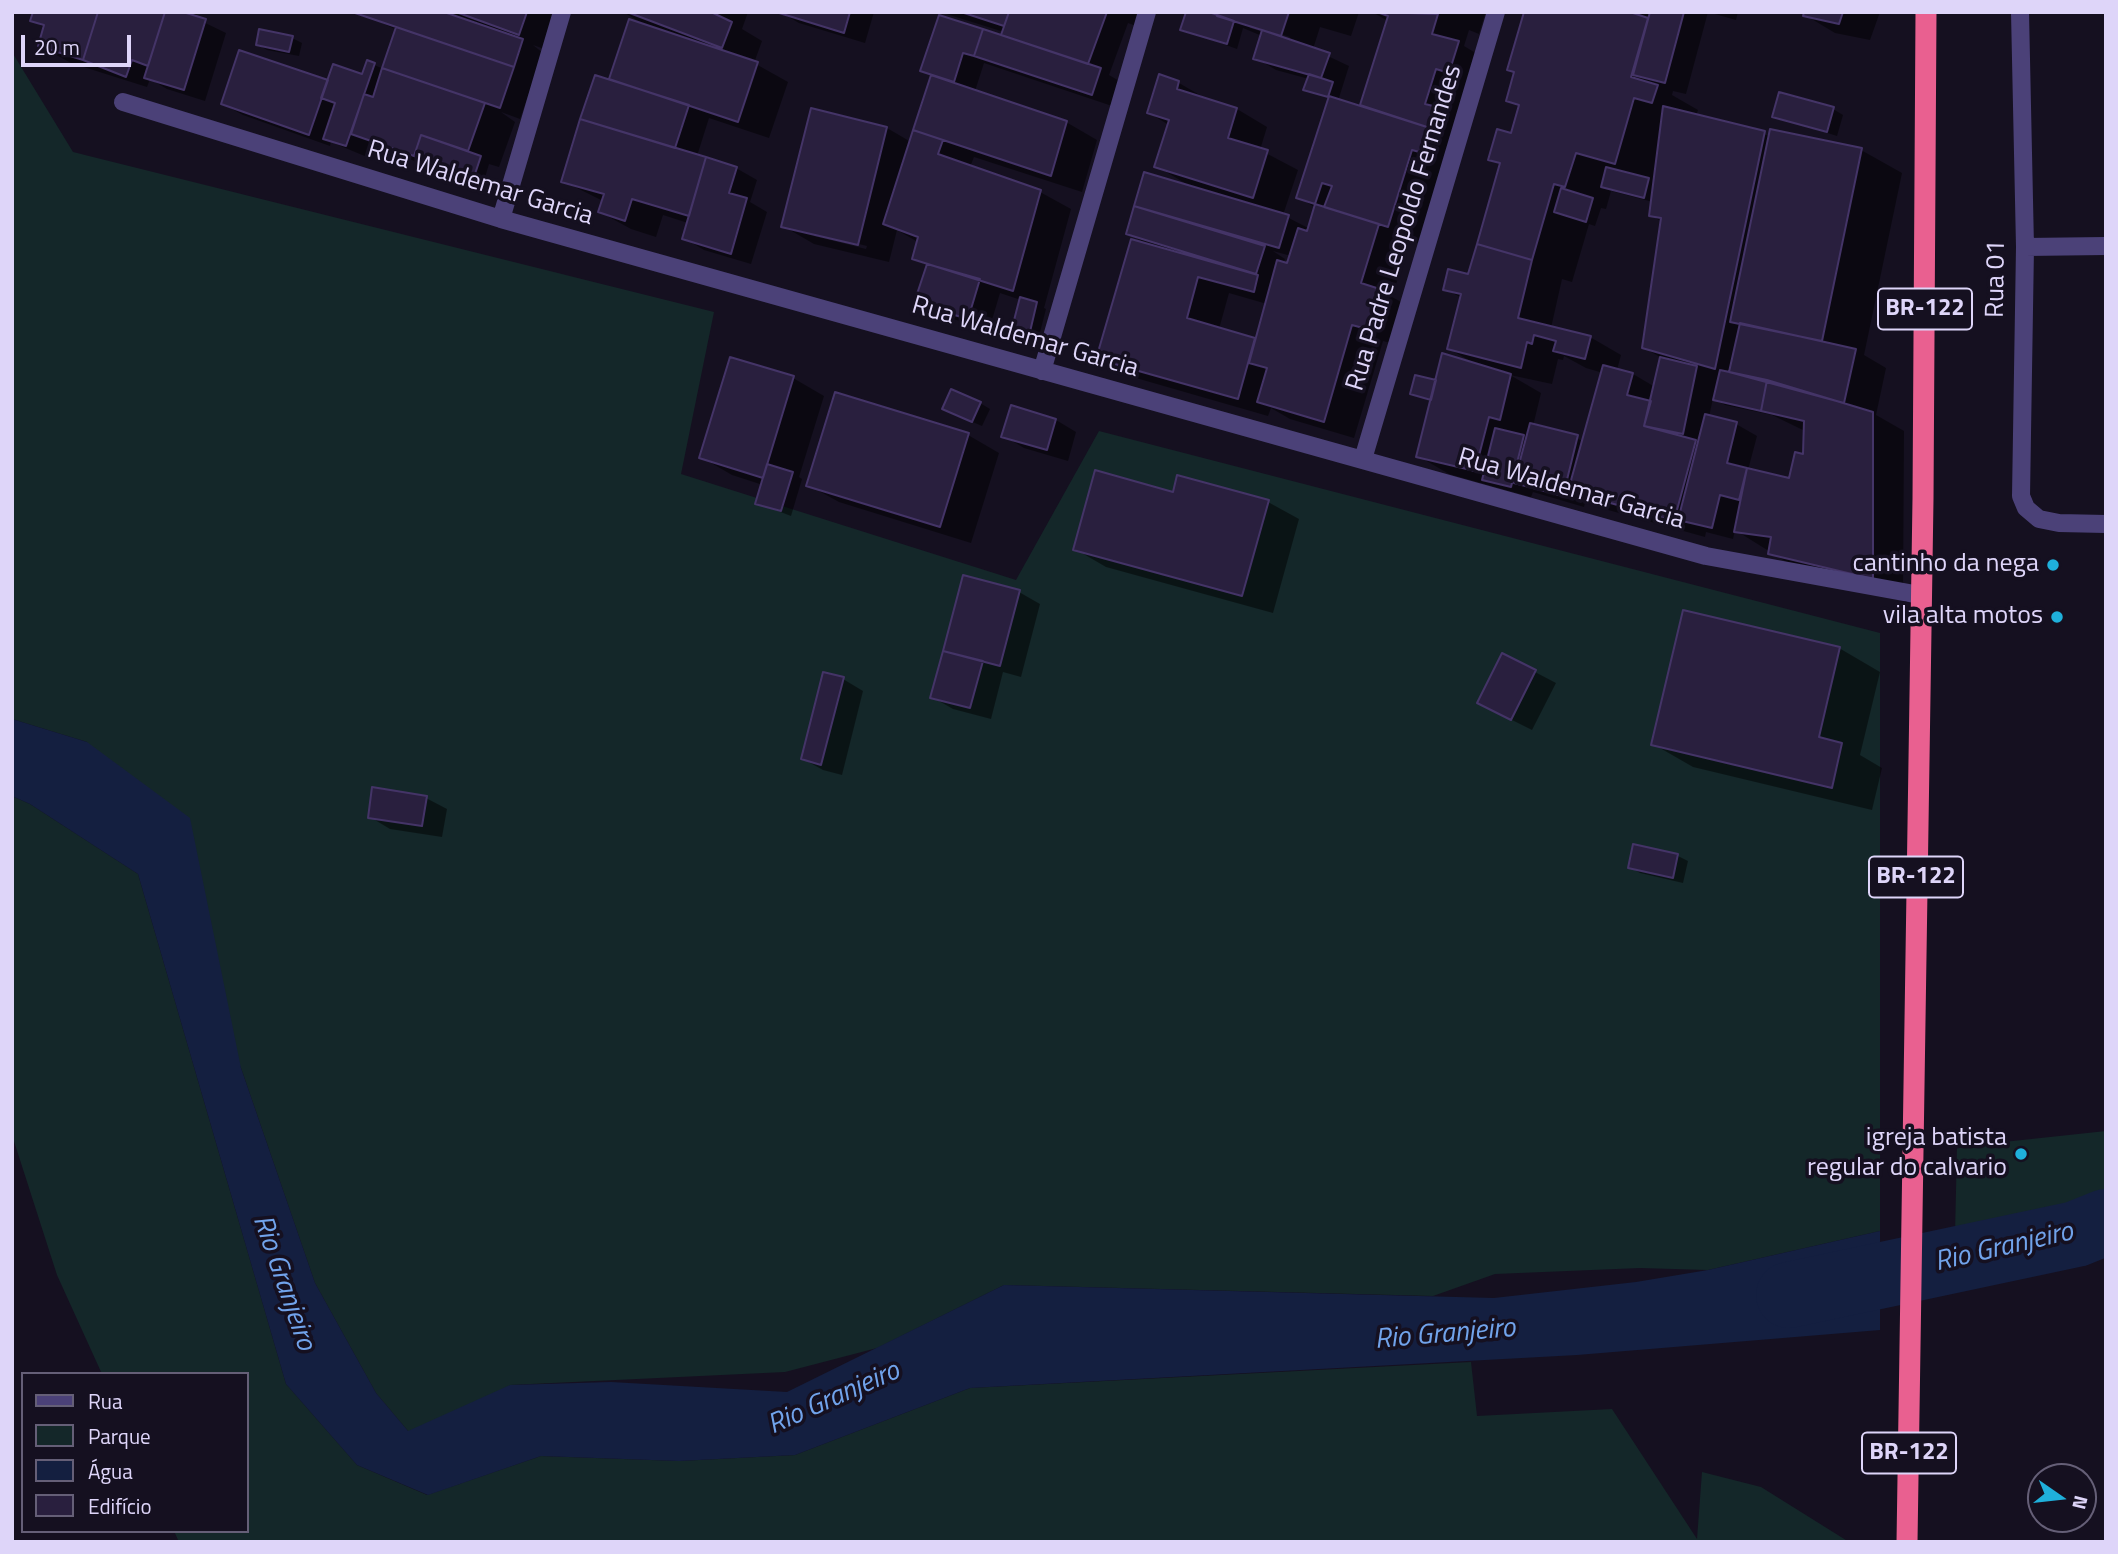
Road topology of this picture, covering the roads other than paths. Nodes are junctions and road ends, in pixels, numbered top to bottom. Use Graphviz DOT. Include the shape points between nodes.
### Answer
graph roads {
  1 [pos="562,12"];
  2 [pos="1147,12"];
  3 [pos="1496,12"];
  4 [pos="1926,12"];
  5 [pos="2020,12"];
  6 [pos="123,102"];
  7 [pos="501,219"];
  8 [pos="2106,246"];
  9 [pos="2025,247"];
  10 [pos="1042,371"];
  11 [pos="1363,459"];
  12 [pos="2106,524"];
  13 [pos="1920,600"];
  14 [pos="1908,1542"];
  1 -- 7 [label="street"];
  2 -- 10 [label="street"];
  3 -- 11 [label="street, Rua Padre Leopoldo Fernandes"];
  4 -- 13 [label="highway, BR-122"];
  5 -- 9 [label="street, Rua 01"];
  6 -- 7 [label="street, Rua Waldemar Garcia"];
  7 -- 10 [label="street, Rua Waldemar Garcia"];
  8 -- 9 [label="street"];
  9 -- 12 [label="street, Rua 01" via="2021,496 2039,519"];
  10 -- 11 [label="street, Rua Waldemar Garcia"];
  11 -- 13 [label="street, Rua Waldemar Garcia" via="1706,556"];
  13 -- 14 [label="highway, BR-122"];
}
